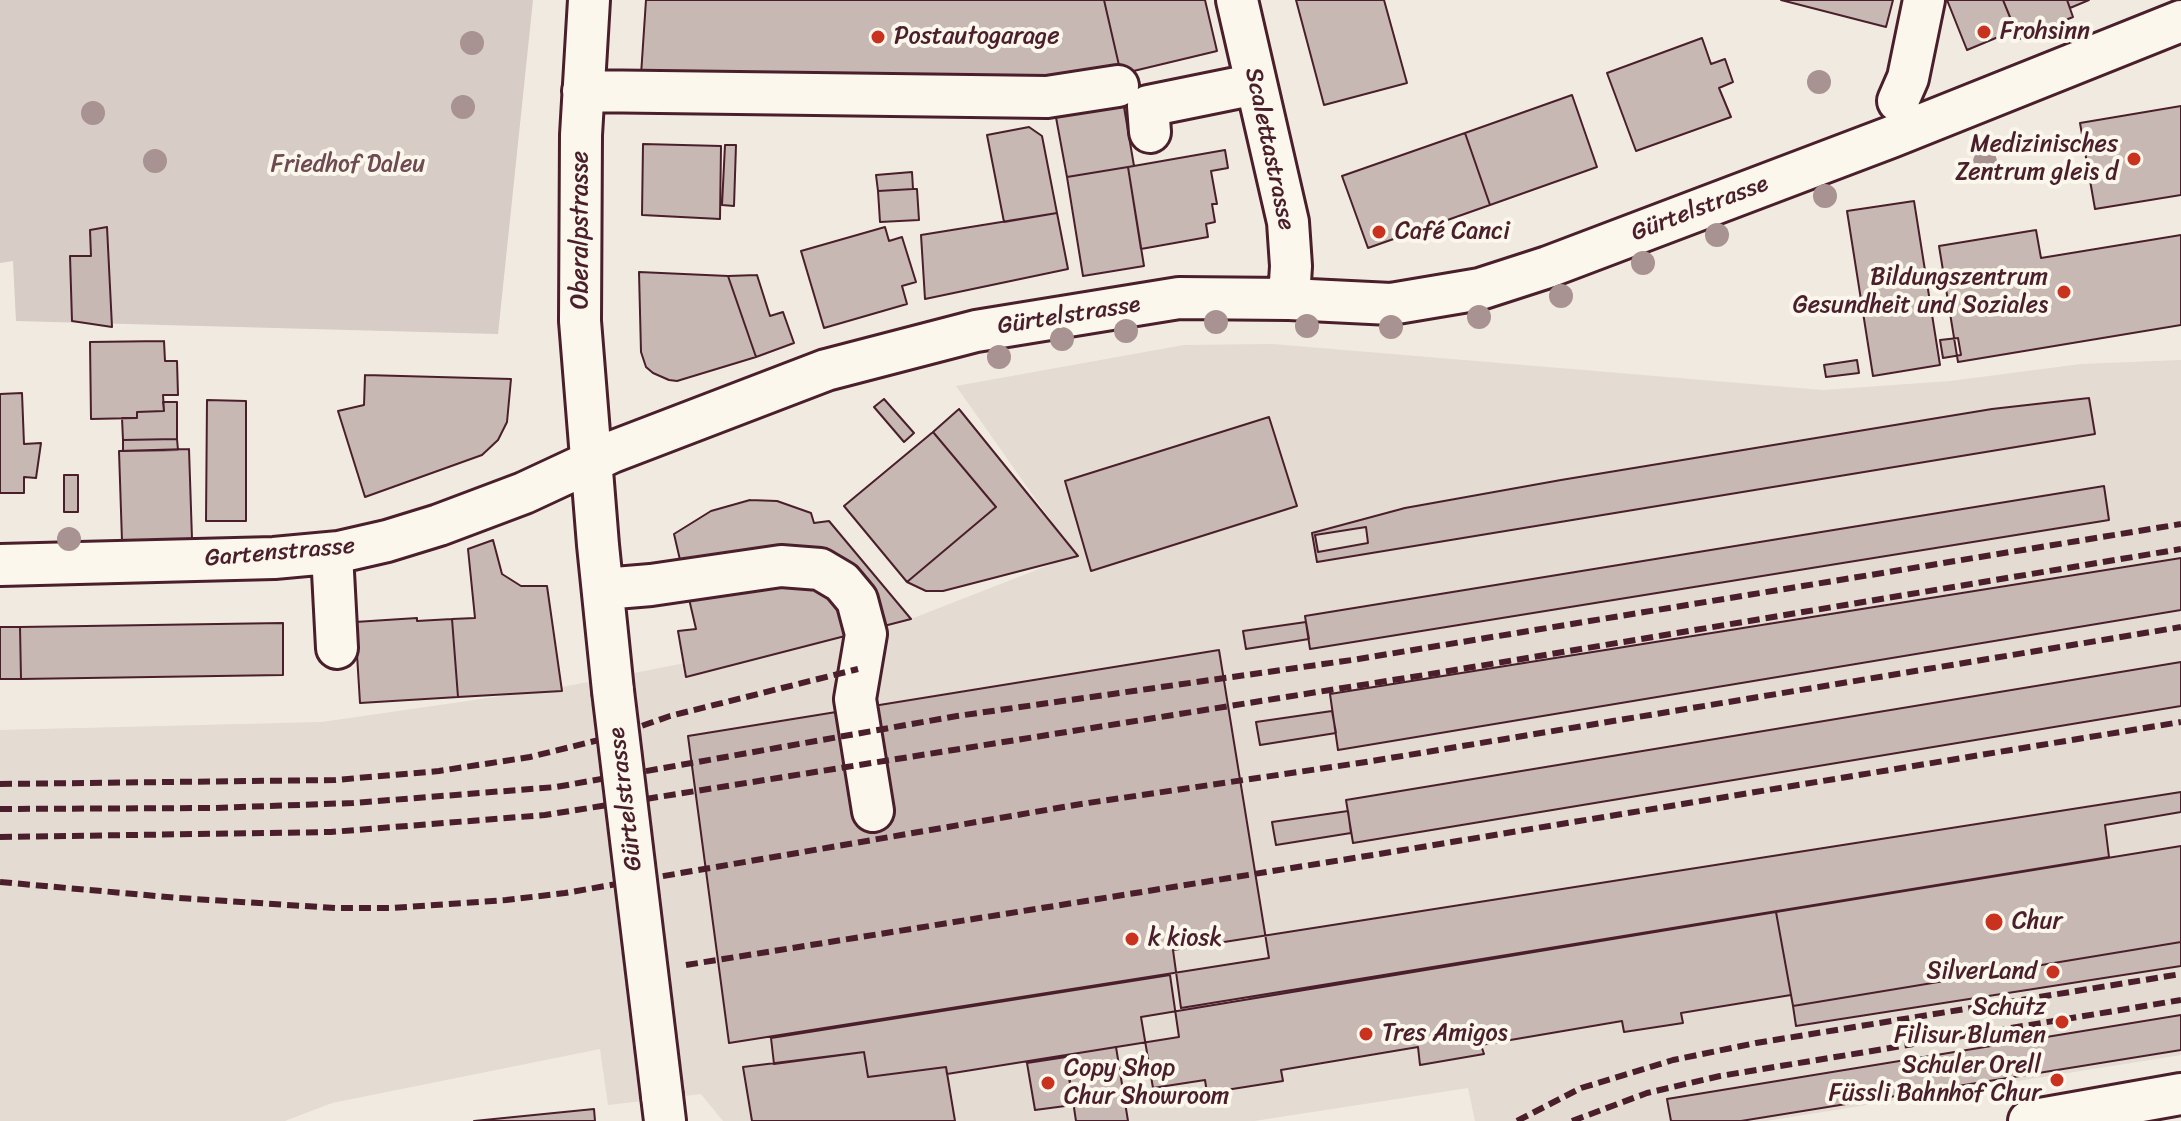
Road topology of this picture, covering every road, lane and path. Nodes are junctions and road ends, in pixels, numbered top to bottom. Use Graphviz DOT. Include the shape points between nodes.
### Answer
graph roads {
  1 [pos="589,0"];
  2 [pos="1237,0"];
  3 [pos="1924,0"];
  4 [pos="2181,21"];
  5 [pos="1253,70"];
  6 [pos="583,91"];
  7 [pos="1898,101"];
  8 [pos="1150,132"];
  9 [pos="1289,299"];
  10 [pos="593,461"];
  11 [pos="332,553"];
  12 [pos="0,565"];
  13 [pos="603,589"];
  14 [pos="337,648"];
  15 [pos="873,811"];
  16 [pos="2181,1094"];
  17 [pos="664,1109"];
  18 [pos="2029,1121"];
  1 -- 6 [label="street, Oberalpstrasse"];
  2 -- 5 [label="street, Scalettastrasse"];
  3 -- 7 [label="street"];
  4 -- 9 [label="street, Gürtelstrasse" via="1891,137 1492,286 1391,304"];
  5 -- 6 [label="street" via="1047,97"];
  5 -- 8 [label="street" via="1148,106"];
  5 -- 9 [label="street, Scalettastrasse" via="1288,222"];
  6 -- 10 [label="street, Oberalpstrasse" via="580,321"];
  9 -- 10 [label="street, Gürtelstrasse" via="1179,298 976,331 826,370"];
  10 -- 11 [label="street, Gartenstrasse" via="439,525"];
  10 -- 13 [label="street, Gürtelstrasse"];
  11 -- 12 [label="street, Gartenstrasse"];
  11 -- 14 [label="street"];
  13 -- 15 [label="street" via="781,566 820,569 842,582 857,600 866,634 855,699"];
  13 -- 17 [label="street, Gürtelstrasse, bridge"];
  16 -- 18 [label="street"];
}
